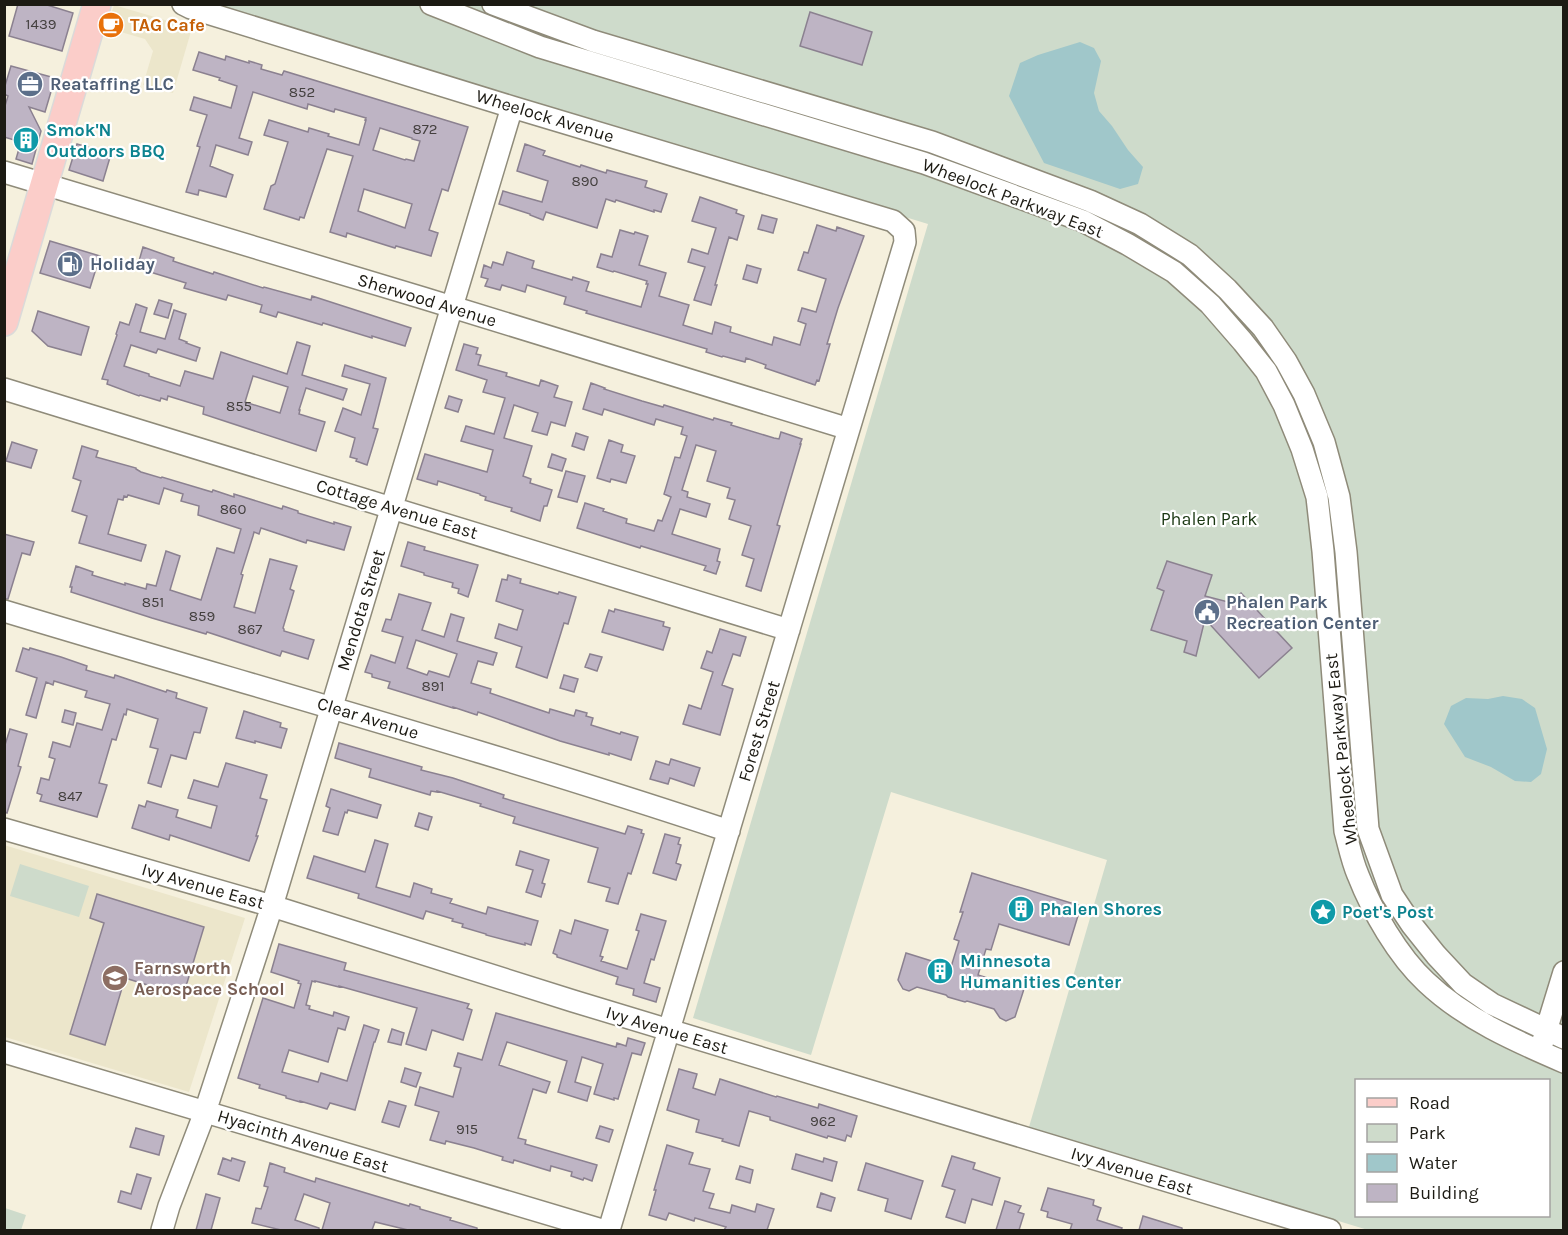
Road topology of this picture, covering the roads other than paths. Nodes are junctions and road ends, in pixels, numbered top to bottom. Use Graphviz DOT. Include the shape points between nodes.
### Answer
graph roads {
  1 [pos="98,4"];
  2 [pos="183,4"];
  3 [pos="431,4"];
  4 [pos="493,4"];
  5 [pos="786,99"];
  6 [pos="512,107"];
  7 [pos="782,121"];
  8 [pos="892,130"];
  9 [pos="885,151"];
  10 [pos="4,172"];
  11 [pos="45,184"];
  12 [pos="904,231"];
  13 [pos="451,307"];
  14 [pos="4,322"];
  15 [pos="4,390"];
  16 [pos="849,429"];
  17 [pos="392,508"];
  18 [pos="4,611"];
  19 [pos="789,630"];
  20 [pos="332,708"];
  21 [pos="4,829"];
  22 [pos="729,831"];
  23 [pos="272,906"];
  24 [pos="1563,972"];
  25 [pos="669,1030"];
  26 [pos="1555,1034"];
  27 [pos="4,1052"];
  28 [pos="1540,1052"];
  29 [pos="1563,1058"];
  30 [pos="205,1112"];
  31 [pos="162,1230"];
  32 [pos="602,1230"];
  33 [pos="609,1230"];
  34 [pos="1330,1230"];
  1 -- 11 [label="main road"];
  2 -- 6 [label="street, Wheelock Avenue"];
  3 -- 7 [label="street, Wheelock Parkway East" via="540,47"];
  4 -- 5 [label="street, Wheelock Parkway East" via="593,41"];
  5 -- 7 [label="street"];
  5 -- 8 [label="street, Wheelock Parkway East"];
  6 -- 12 [label="street, Wheelock Avenue" via="893,221"];
  6 -- 13 [label="street, Mendota Street"];
  7 -- 9 [label="street, Wheelock Parkway East"];
  8 -- 9 [label="street"];
  8 -- 26 [label="street, Wheelock Parkway East" via="1090,201 1140,224 1190,255 1263,328 1304,394 1324,442 1339,497 1368,829 1392,896 1463,984 1492,1004"];
  9 -- 28 [label="street, Wheelock Parkway East" via="1083,221 1127,244 1174,272 1210,304 1266,371 1302,448 1317,497 1345,831 1357,874 1398,949 1425,981 1455,1006"];
  10 -- 11 [label="street, Sherwood Avenue"];
  11 -- 13 [label="street, Sherwood Avenue"];
  11 -- 14 [label="main road"];
  12 -- 16 [label="street, Forest Street" via="905,242"];
  13 -- 16 [label="street, Sherwood Avenue"];
  13 -- 17 [label="street, Mendota Street"];
  15 -- 17 [label="street, Cottage Avenue East"];
  16 -- 19 [label="street, Forest Street"];
  17 -- 19 [label="street, Cottage Avenue East"];
  17 -- 20 [label="street, Mendota Street"];
  18 -- 20 [label="street, Clear Avenue"];
  19 -- 22 [label="street, Forest Street"];
  20 -- 22 [label="street, Clear Avenue"];
  20 -- 23 [label="street, Mendota Street"];
  21 -- 23 [label="street, Ivy Avenue East"];
  22 -- 25 [label="street, Forest Street"];
  23 -- 25 [label="street, Ivy Avenue East"];
  23 -- 30 [label="street, Mendota Street"];
  24 -- 26 [label="street"];
  25 -- 33 [label="street, Forest Street"];
  25 -- 34 [label="street, Ivy Avenue East"];
  26 -- 28 [label="street"];
  27 -- 30 [label="street, Hyacinth Avenue East"];
  28 -- 29 [label="street, Wheelock Parkway East"];
  30 -- 31 [label="street, Mendota Street"];
  30 -- 32 [label="street, Hyacinth Avenue East"];
}
